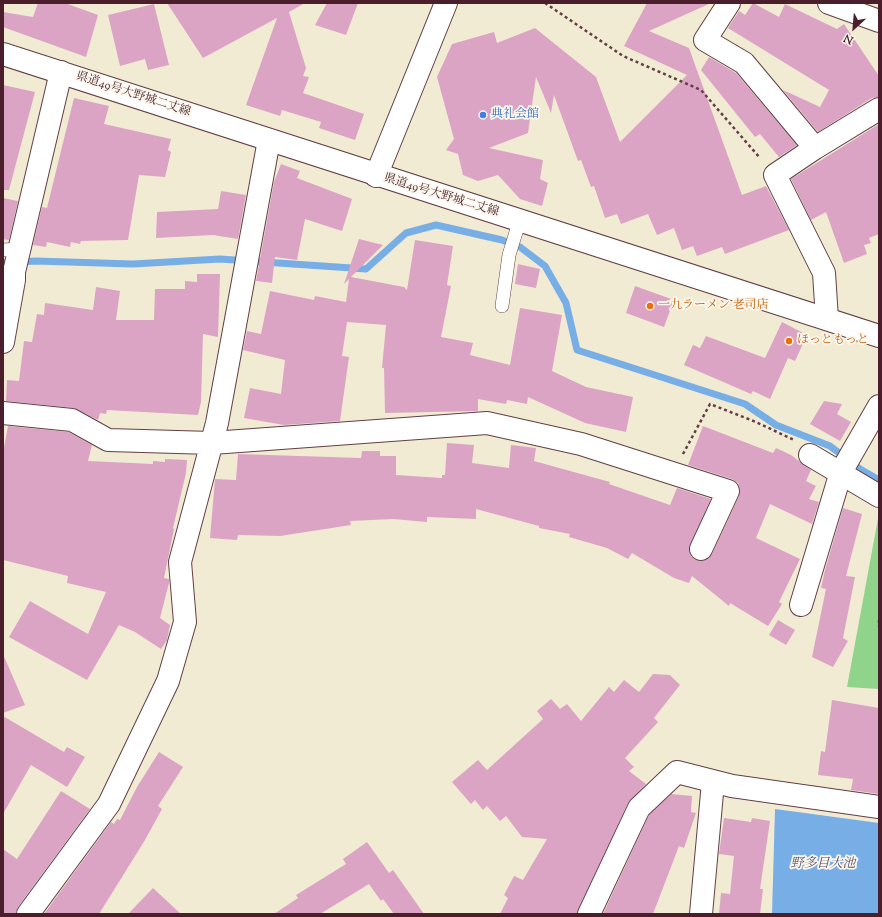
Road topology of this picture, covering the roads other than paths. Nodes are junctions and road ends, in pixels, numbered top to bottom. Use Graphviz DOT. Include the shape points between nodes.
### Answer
graph roads {
  1 [pos="446,3"];
  2 [pos="729,3"];
  3 [pos="829,3"];
  4 [pos="879,20"];
  5 [pos="3,54"];
  6 [pos="61,72"];
  7 [pos="879,109"];
  8 [pos="269,140"];
  9 [pos="815,148"];
  10 [pos="376,176"];
  11 [pos="517,229"];
  12 [pos="12,250"];
  13 [pos="10,277"];
  14 [pos="502,306"];
  15 [pos="827,319"];
  16 [pos="879,336"];
  17 [pos="3,342"];
  18 [pos="879,406"];
  19 [pos="3,413"];
  20 [pos="212,443"];
  21 [pos="810,455"];
  22 [pos="840,472"];
  23 [pos="879,496"];
  24 [pos="701,549"];
  25 [pos="801,606"];
  26 [pos="713,782"];
  27 [pos="879,807"];
  28 [pos="28,914"];
  29 [pos="589,914"];
  30 [pos="701,914"];
  1 -- 10 [label="street"];
  2 -- 9 [label="street" via="705,40 744,63"];
  3 -- 4 [label="street"];
  5 -- 6 [label="street, 県道49号大野城二丈線"];
  6 -- 8 [label="street, 県道49号大野城二丈線"];
  6 -- 12 [label="street"];
  7 -- 9 [label="street"];
  8 -- 10 [label="street, 県道49号大野城二丈線"];
  8 -- 20 [label="street"];
  9 -- 15 [label="street" via="775,175 824,273"];
  10 -- 15 [label="street, 県道49号大野城二丈線"];
  11 -- 14 [label="lane" via="508,255"];
  12 -- 13 [label="street"];
  13 -- 17 [label="street"];
  15 -- 16 [label="street, 県道49号大野城二丈線"];
  18 -- 22 [label="street"];
  19 -- 20 [label="street" via="72,420 108,440"];
  20 -- 24 [label="street" via="487,423 581,444 728,491"];
  20 -- 28 [label="street" via="180,562 185,622 168,681 109,804"];
  21 -- 22 [label="street"];
  22 -- 23 [label="street"];
  22 -- 25 [label="street"];
  26 -- 27 [label="street"];
  26 -- 29 [label="street" via="677,772 639,808"];
  26 -- 30 [label="street"];
}
